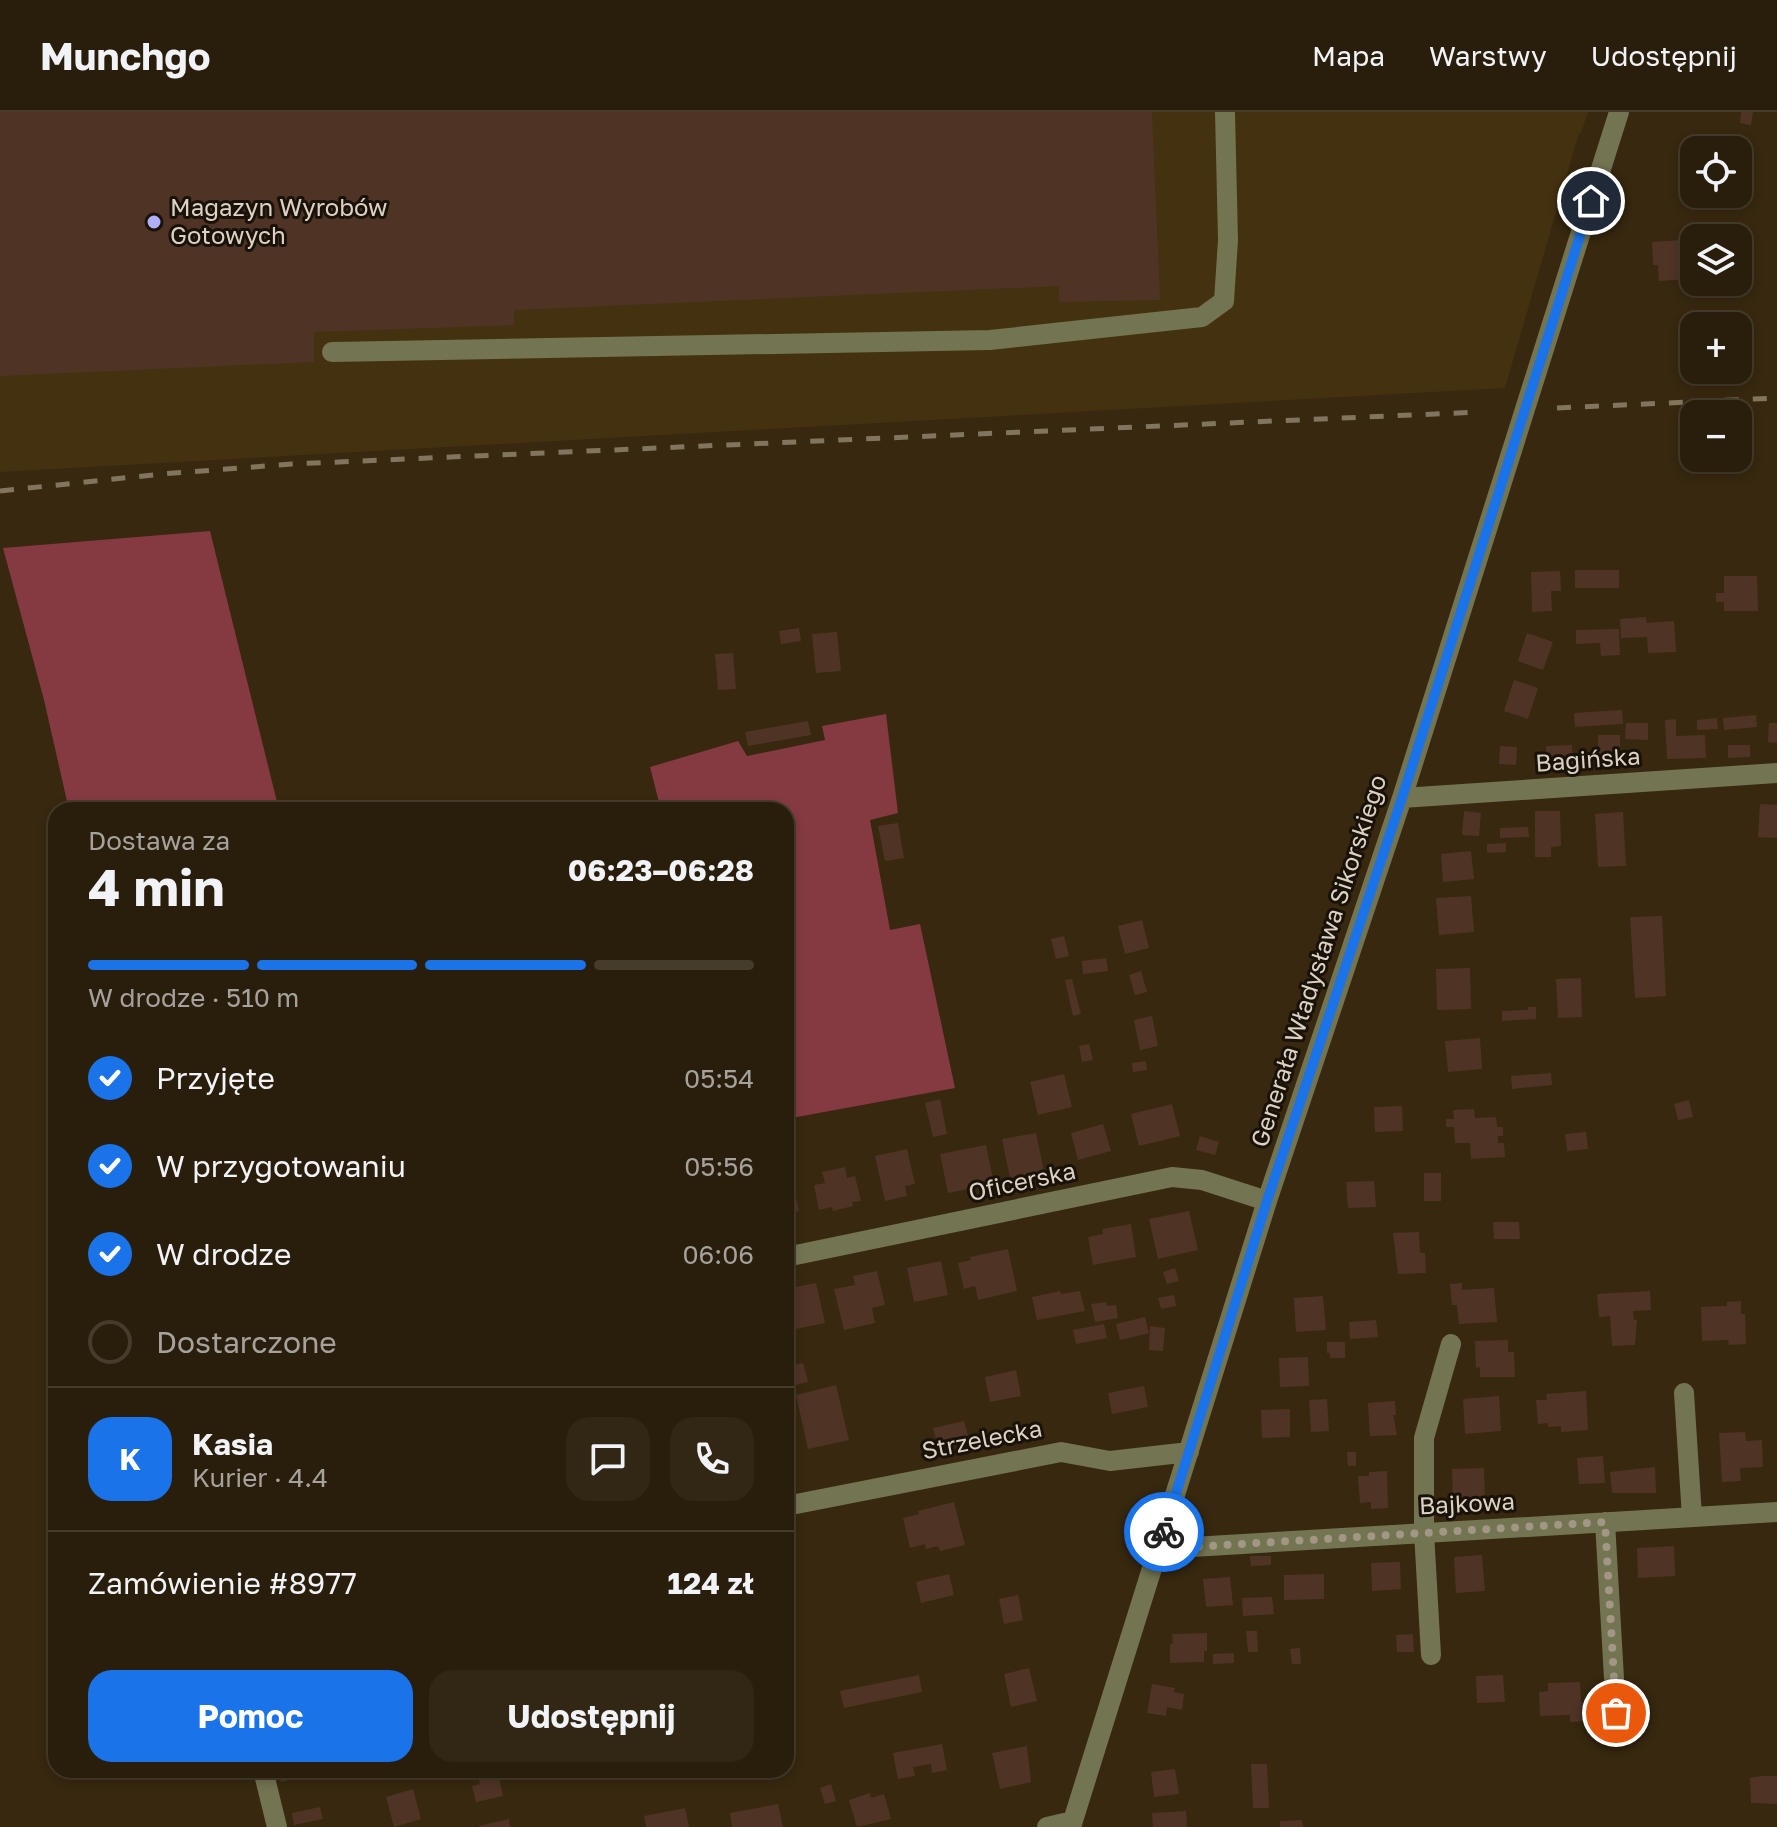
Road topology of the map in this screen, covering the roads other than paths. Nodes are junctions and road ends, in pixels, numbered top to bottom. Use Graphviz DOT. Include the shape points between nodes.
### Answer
graph roads {
  1 [pos="1225,112"];
  2 [pos="1619,112"];
  3 [pos="332,352"];
  4 [pos="1777,773"];
  5 [pos="1402,798"];
  6 [pos="1267,1201"];
  7 [pos="794,1255"];
  8 [pos="1451,1344"];
  9 [pos="1684,1393"];
  10 [pos="1189,1452"];
  11 [pos="794,1504"];
  12 [pos="1777,1512"];
  13 [pos="1692,1517"];
  14 [pos="1605,1522"];
  15 [pos="1424,1532"];
  16 [pos="1159,1549"];
  17 [pos="1431,1655"];
  18 [pos="1616,1713"];
  19 [pos="265,1778"];
  20 [pos="1072,1824"];
  21 [pos="277,1827"];
  22 [pos="1047,1827"];
  1 -- 3 [label="street" via="1224,301 1202,317 990,340"];
  2 -- 5 [label="street, Generała Władysława Sikorskiego"];
  4 -- 5 [label="street, Bagińska"];
  5 -- 6 [label="street, Generała Władysława Sikorskiego"];
  6 -- 7 [label="street, Oficerska" via="1202,1180 1172,1177"];
  6 -- 10 [label="street, Generała Władysława Sikorskiego"];
  8 -- 15 [label="street" via="1424,1438"];
  9 -- 13 [label="street"];
  10 -- 11 [label="street, Strzelecka" via="1110,1461 1061,1452"];
  10 -- 16 [label="street, Generała Władysława Sikorskiego"];
  12 -- 13 [label="street, Bajkowa"];
  13 -- 14 [label="street, Bajkowa"];
  14 -- 15 [label="street, Bajkowa"];
  14 -- 18 [label="street"];
  15 -- 16 [label="street, Bajkowa"];
  15 -- 17 [label="street"];
  16 -- 20 [label="street, Generała Władysława Sikorskiego"];
  19 -- 21 [label="street"];
  20 -- 22 [label="street"];
}
